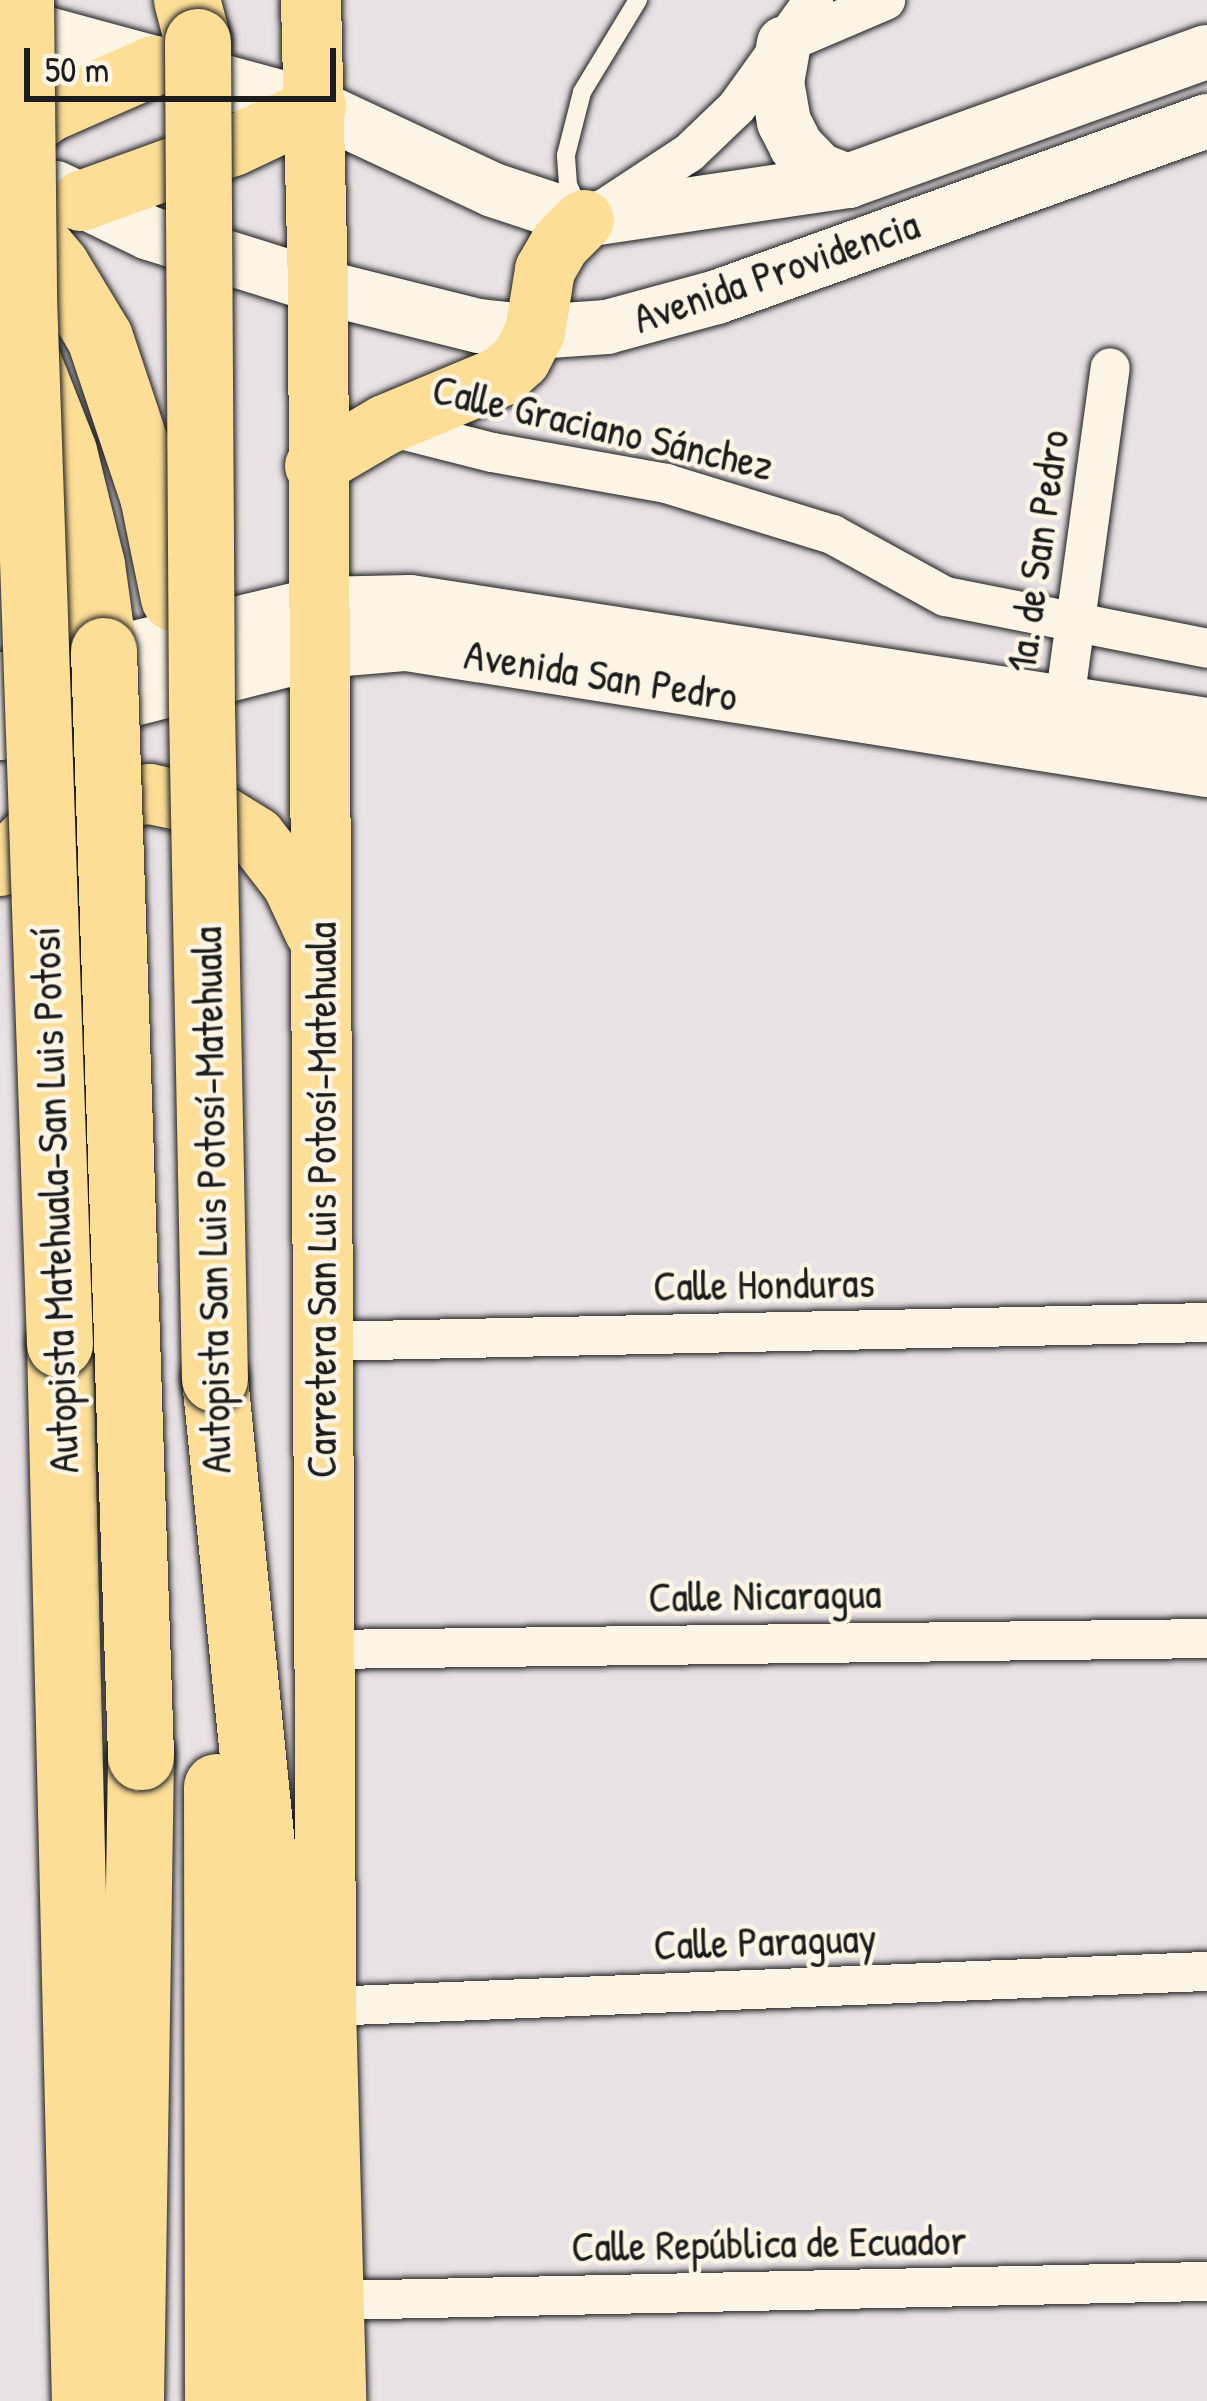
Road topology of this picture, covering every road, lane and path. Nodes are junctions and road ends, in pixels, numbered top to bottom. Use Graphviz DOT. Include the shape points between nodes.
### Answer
graph roads {
  1 [pos="21,0"];
  2 [pos="311,0"];
  3 [pos="638,0"];
  4 [pos="885,0"];
  5 [pos="0,21"];
  6 [pos="798,22"];
  7 [pos="184,27"];
  8 [pos="1207,52"];
  9 [pos="316,107"];
  10 [pos="1207,121"];
  11 [pos="999,126"];
  12 [pos="0,148"];
  13 [pos="0,158"];
  14 [pos="0,180"];
  15 [pos="848,181"];
  16 [pos="1022,185"];
  17 [pos="0,199"];
  18 [pos="81,201"];
  19 [pos="584,220"];
  20 [pos="318,286"];
  21 [pos="12,309"];
  22 [pos="535,332"];
  23 [pos="1110,367"];
  24 [pos="386,425"];
  25 [pos="316,466"];
  26 [pos="1078,626"];
  27 [pos="320,628"];
  28 [pos="1207,648"];
  29 [pos="0,680"];
  30 [pos="202,710"];
  31 [pos="1061,725"];
  32 [pos="1207,725"];
  33 [pos="0,733"];
  34 [pos="1207,770"];
  35 [pos="0,866"];
  36 [pos="318,938"];
  37 [pos="1207,1322"];
  38 [pos="322,1341"];
  39 [pos="215,1379"];
  40 [pos="1207,1638"];
  41 [pos="325,1649"];
  42 [pos="1207,1971"];
  43 [pos="326,2006"];
  44 [pos="107,2082"];
  45 [pos="1207,2282"];
  46 [pos="333,2300"];
  47 [pos="327,2397"];
  48 [pos="85,2401"];
  49 [pos="131,2401"];
  50 [pos="218,2401"];
  1 -- 21 [label="highway, Autopista Matehuala-San Luis Potosí, bridge"];
  2 -- 9 [label="main road, Carretera San Luis Potosí-Matehuala"];
  3 -- 19 [label="lane" via="582,92 566,155 568,185"];
  4 -- 6 [label="street"];
  5 -- 7 [label="street, Avenida Providencia"];
  6 -- 15 [label="street" via="777,82 784,122 819,170"];
  6 -- 19 [label="street" via="736,106 689,152"];
  7 -- 9 [label="street, Avenida Providencia"];
  7 -- 12 [label="main road"];
  7 -- 30 [label="highway, Autopista San Luis Potosí-Matehuala, bridge"];
  8 -- 11 [label="street, Avenida Providencia"];
  9 -- 18 [label="main road"];
  9 -- 19 [label="street, Avenida Providencia" via="493,190"];
  9 -- 20 [label="main road, Carretera San Luis Potosí-Matehuala"];
  10 -- 16 [label="street, Avenida Providencia"];
  11 -- 15 [label="street, Avenida Providencia"];
  11 -- 16 [label="street"];
  13 -- 18 [label="street, Avenida Providencia"];
  14 -- 21 [label="highway, bridge"];
  15 -- 19 [label="street, Avenida Providencia"];
  16 -- 22 [label="street, Avenida Providencia" via="717,297 607,327"];
  17 -- 30 [label="highway, bridge" via="57,267 107,357 153,496"];
  18 -- 20 [label="street, Avenida Providencia" via="149,233"];
  19 -- 22 [label="main road" via="545,271"];
  20 -- 22 [label="street, Avenida Providencia"];
  20 -- 25 [label="main road, Carretera San Luis Potosí-Matehuala"];
  21 -- 44 [label="highway, Autopista Matehuala-San Luis Potosí, bridge" via="71,1716"];
  22 -- 24 [label="main road" via="502,376"];
  23 -- 26 [label="street, 1a. de San Pedro"];
  24 -- 25 [label="main road"];
  24 -- 26 [label="street, Calle Graciano Sánchez" via="666,483 832,534 945,596"];
  25 -- 27 [label="main road, Carretera San Luis Potosí-Matehuala"];
  26 -- 28 [label="street, Calle Graciano Sánchez"];
  26 -- 31 [label="street, 1a. de San Pedro"];
  27 -- 29 [label="street, Avenida San Pedro"];
  27 -- 31 [label="street, Avenida San Pedro"];
  27 -- 33 [label="street, Avenida San Pedro"];
  27 -- 36 [label="main road, Carretera San Luis Potosí-Matehuala"];
  30 -- 39 [label="highway, Autopista San Luis Potosí-Matehuala, bridge"];
  31 -- 32 [label="street, Avenida San Pedro"];
  31 -- 34 [label="street, Avenida San Pedro"];
  35 -- 36 [label="main road" via="40,826 92,801 150,794 206,806 256,837 292,883"];
  36 -- 38 [label="main road, Carretera San Luis Potosí-Matehuala"];
  37 -- 38 [label="street, Calle Honduras"];
  38 -- 41 [label="main road, Carretera San Luis Potosí-Matehuala"];
  39 -- 47 [label="highway" via="276,2053"];
  39 -- 50 [label="highway, Autopista San Luis Potosí-Matehuala"];
  40 -- 41 [label="street, Calle Nicaragua"];
  41 -- 43 [label="main road, Carretera San Luis Potosí-Matehuala"];
  42 -- 43 [label="street, Calle Paraguay"];
  43 -- 46 [label="main road, Carretera San Luis Potosí-Matehuala"];
  44 -- 48 [label="highway, Autopista Matehuala-San Luis Potosí"];
  44 -- 49 [label="highway"];
  45 -- 46 [label="street, Calle República de Ecuador"];
  46 -- 47 [label="main road, Carretera San Luis Potosí-Matehuala"];
}
